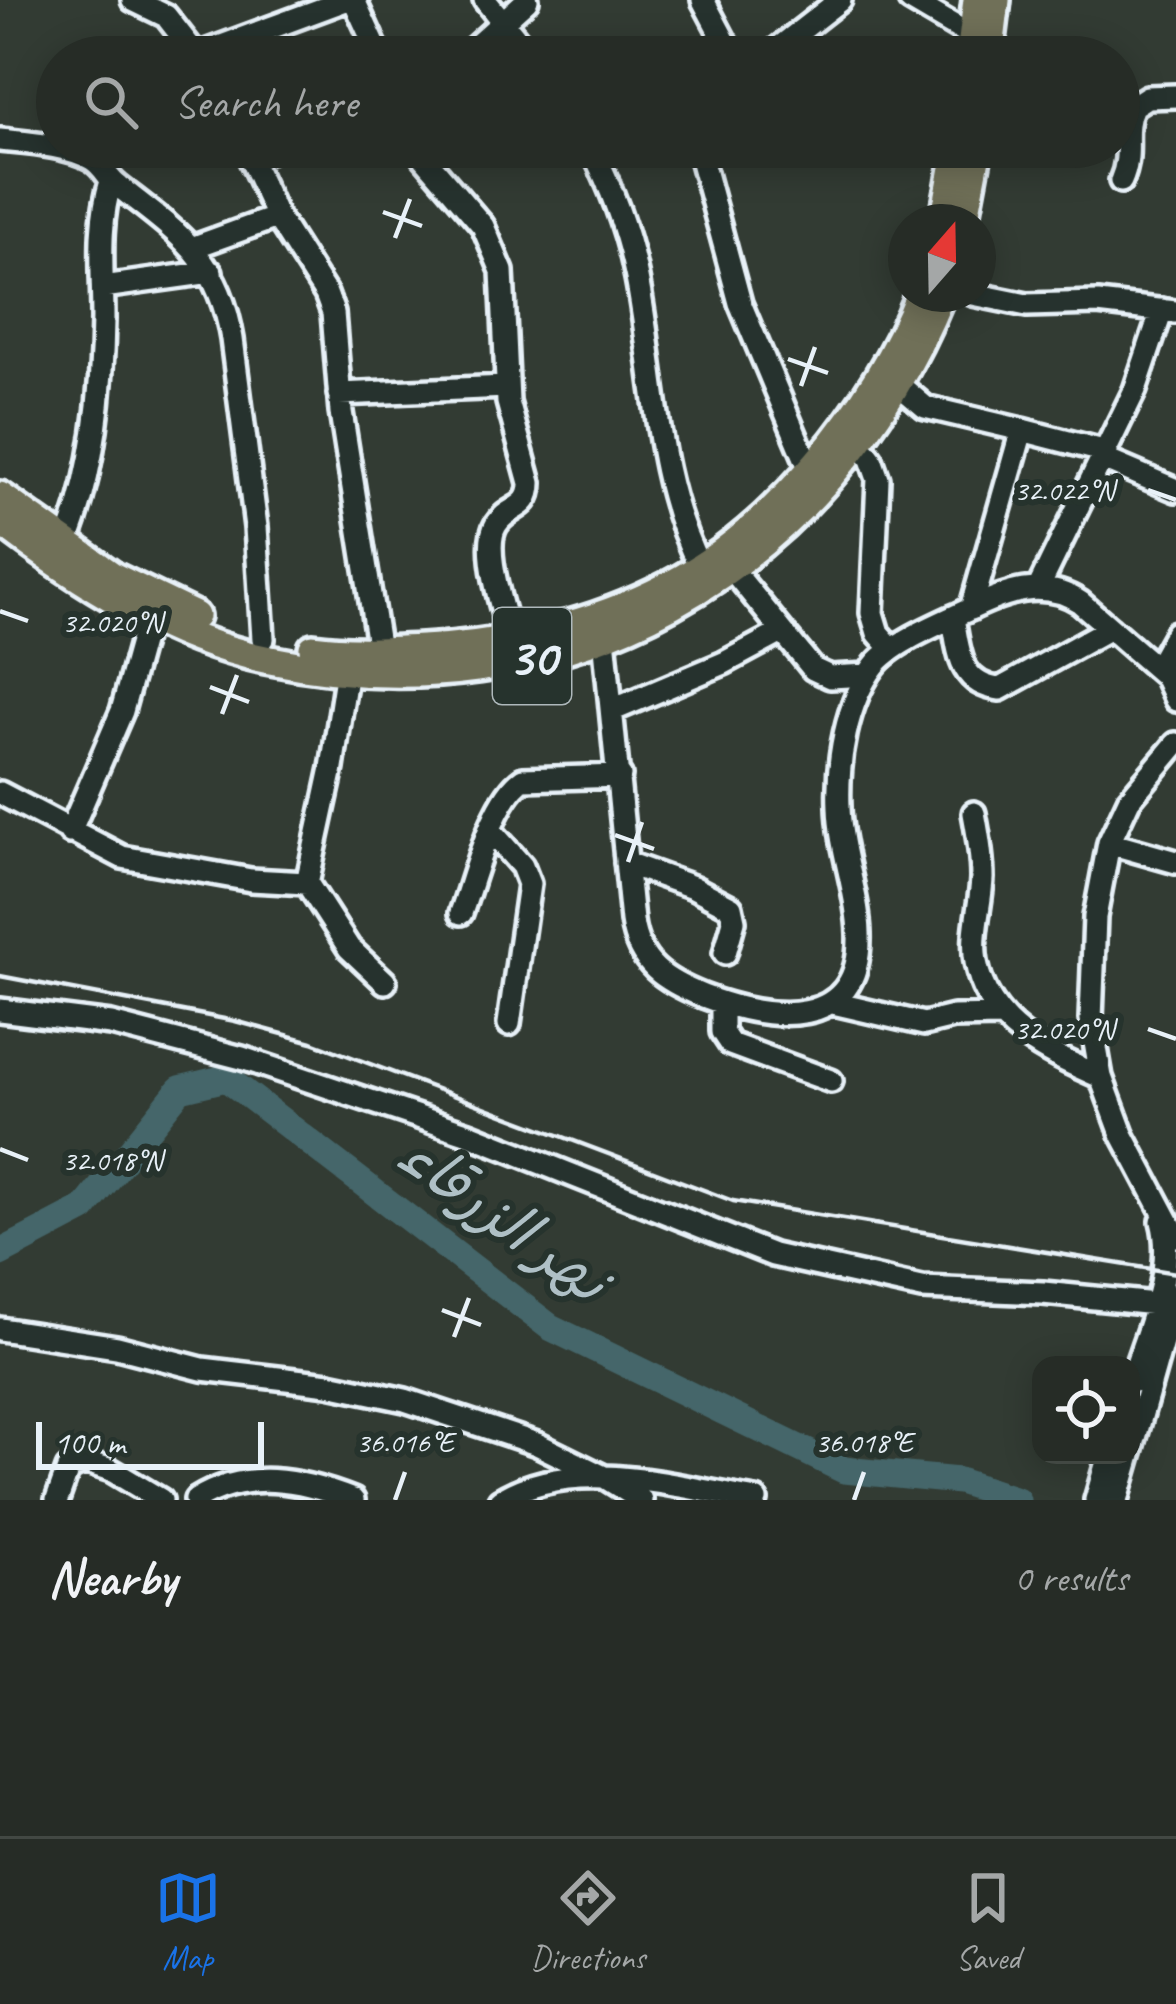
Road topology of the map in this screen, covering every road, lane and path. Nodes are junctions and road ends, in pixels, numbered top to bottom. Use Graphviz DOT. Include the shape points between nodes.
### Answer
graph roads {
  1 [pos="133,0"];
  2 [pos="350,0"];
  3 [pos="485,0"];
  4 [pos="527,0"];
  5 [pos="703,0"];
  6 [pos="840,0"];
  7 [pos="910,0"];
  8 [pos="977,0"];
  9 [pos="996,0"];
  10 [pos="166,8"];
  11 [pos="503,21"];
  12 [pos="184,36"];
  13 [pos="252,36"];
  14 [pos="369,36"];
  15 [pos="487,36"];
  16 [pos="515,36"];
  17 [pos="722,36"];
  18 [pos="794,36"];
  19 [pos="958,36"];
  20 [pos="977,36"];
  21 [pos="982,36"];
  22 [pos="1176,96"];
  23 [pos="1140,102"];
  24 [pos="0,140"];
  25 [pos="36,147"];
  26 [pos="102,168"];
  27 [pos="254,168"];
  28 [pos="434,168"];
  29 [pos="600,168"];
  30 [pos="704,168"];
  31 [pos="954,168"];
  32 [pos="974,168"];
  33 [pos="1126,168"];
  34 [pos="111,181"];
  35 [pos="1120,181"];
  36 [pos="947,204"];
  37 [pos="967,204"];
  38 [pos="277,217"];
  39 [pos="194,247"];
  40 [pos="211,272"];
  41 [pos="103,287"];
  42 [pos="996,298"];
  43 [pos="1169,311"];
  44 [pos="911,312"];
  45 [pos="933,312"];
  46 [pos="899,385"];
  47 [pos="506,387"];
  48 [pos="339,394"];
  49 [pos="1022,430"];
  50 [pos="859,442"];
  51 [pos="1105,456"];
  52 [pos="810,470"];
  53 [pos="1176,490"];
  54 [pos="1,518"];
  55 [pos="64,546"];
  56 [pos="700,567"];
  57 [pos="731,568"];
  58 [pos="1039,586"];
  59 [pos="962,613"];
  60 [pos="629,615"];
  61 [pos="148,616"];
  62 [pos="1110,628"];
  63 [pos="780,633"];
  64 [pos="1176,633"];
  65 [pos="604,637"];
  66 [pos="511,638"];
  67 [pos="263,639"];
  68 [pos="892,649"];
  69 [pos="379,651"];
  70 [pos="1156,668"];
  71 [pos="347,670"];
  72 [pos="868,675"];
  73 [pos="1176,700"];
  74 [pos="613,710"];
  75 [pos="1176,742"];
  76 [pos="620,776"];
  77 [pos="0,794"];
  78 [pos="974,813"];
  79 [pos="491,831"];
  80 [pos="70,832"];
  81 [pos="1109,844"];
  82 [pos="626,862"];
  83 [pos="1176,862"];
  84 [pos="307,883"];
  85 [pos="461,913"];
  86 [pos="725,953"];
  87 [pos="385,982"];
  88 [pos="722,1003"];
  89 [pos="833,1004"];
  90 [pos="0,1010"];
  91 [pos="999,1016"];
  92 [pos="509,1024"];
  93 [pos="1101,1078"];
  94 [pos="831,1082"];
  95 [pos="1167,1215"];
  96 [pos="1170,1302"];
  97 [pos="0,1329"];
  98 [pos="1140,1364"];
  99 [pos="1140,1418"];
  100 [pos="1109,1464"];
  101 [pos="1125,1464"];
  102 [pos="606,1478"];
  103 [pos="308,1486"];
  104 [pos="1108,1494"];
  105 [pos="722,1497"];
  106 [pos="57,1500"];
  107 [pos="161,1500"];
  108 [pos="196,1500"];
  109 [pos="288,1500"];
  110 [pos="352,1500"];
  111 [pos="500,1500"];
  112 [pos="640,1500"];
  113 [pos="756,1500"];
  1 -- 10 [label="street"];
  2 -- 13 [label="street"];
  2 -- 14 [label="street"];
  3 -- 11 [label="street"];
  4 -- 11 [label="street"];
  5 -- 17 [label="street"];
  6 -- 18 [label="street"];
  7 -- 19 [label="street"];
  8 -- 20 [label="main road"];
  9 -- 21 [label="main road"];
  10 -- 12 [label="street"];
  11 -- 15 [label="street"];
  11 -- 16 [label="street"];
  22 -- 23 [label="street"];
  24 -- 25 [label="street"];
  26 -- 34 [label="street"];
  27 -- 38 [label="street"];
  28 -- 47 [label="street" via="494,249 505,294"];
  29 -- 56 [label="street" via="629,243 671,489"];
  30 -- 52 [label="street" via="740,303"];
  31 -- 36 [label="main road"];
  32 -- 37 [label="main road"];
  33 -- 35 [label="street"];
  34 -- 39 [label="street"];
  34 -- 41 [label="street" via="101,221"];
  38 -- 39 [label="street"];
  38 -- 48 [label="street" via="333,313"];
  39 -- 40 [label="street"];
  40 -- 41 [label="street"];
  40 -- 67 [label="street" via="232,339"];
  41 -- 55 [label="street" via="88,469"];
  42 -- 43 [label="street"];
  43 -- 51 [label="street"];
  44 -- 52 [label="main road, 30" via="873,386"];
  45 -- 46 [label="main road, 30"];
  46 -- 49 [label="street" via="925,407"];
  46 -- 50 [label="main road, 30"];
  47 -- 48 [label="street"];
  47 -- 66 [label="street" via="530,483 523,506 501,518 493,534"];
  48 -- 69 [label="street"];
  49 -- 51 [label="street"];
  49 -- 59 [label="street"];
  50 -- 57 [label="main road, 30" via="817,492"];
  50 -- 68 [label="street" via="878,479 872,613"];
  51 -- 53 [label="street"];
  51 -- 58 [label="street"];
  52 -- 56 [label="main road, 30"];
  54 -- 55 [label="main road, 30"];
  54 -- 61 [label="main road, 30" via="82,580"];
  55 -- 67 [label="main road, 30" via="170,606"];
  56 -- 60 [label="main road, 30"];
  57 -- 60 [label="main road, 30" via="688,598"];
  57 -- 63 [label="street"];
  58 -- 59 [label="street"];
  58 -- 62 [label="street" via="1068,595"];
  59 -- 62 [label="street" via="964,670 973,682 1000,689"];
  59 -- 68 [label="street"];
  60 -- 65 [label="main road, 30"];
  60 -- 66 [label="main road, 30"];
  61 -- 71 [label="main road, 30" via="263,658"];
  61 -- 80 [label="street" via="122,711"];
  62 -- 70 [label="street"];
  63 -- 72 [label="street" via="821,674"];
  63 -- 74 [label="street"];
  64 -- 70 [label="street"];
  65 -- 71 [label="main road, 30" via="461,668"];
  65 -- 74 [label="street"];
  66 -- 69 [label="main road, 30"];
  67 -- 69 [label="main road, 30"];
  68 -- 72 [label="street"];
  70 -- 73 [label="street"];
  71 -- 84 [label="street"];
  72 -- 89 [label="street" via="845,739 838,802 858,954"];
  74 -- 76 [label="street"];
  75 -- 81 [label="street" via="1129,800"];
  76 -- 79 [label="street" via="523,779"];
  76 -- 82 [label="street"];
  77 -- 80 [label="street"];
  78 -- 91 [label="street" via="982,876 976,962"];
  79 -- 85 [label="street"];
  79 -- 92 [label="street" via="529,884"];
  80 -- 84 [label="street" via="122,857"];
  81 -- 83 [label="street"];
  81 -- 93 [label="street" via="1092,957"];
  82 -- 86 [label="street" via="731,907"];
  82 -- 88 [label="street" via="634,935 645,959 664,979"];
  84 -- 87 [label="street" via="349,948"];
  88 -- 89 [label="street" via="781,1014"];
  88 -- 94 [label="street" via="730,1044"];
  89 -- 91 [label="street" via="924,1024"];
  90 -- 96 [label="street" via="111,1024 242,1058 469,1134 773,1255 922,1288"];
  91 -- 93 [label="street"];
  93 -- 95 [label="street"];
  95 -- 96 [label="street"];
  96 -- 98 [label="street"];
  96 -- 99 [label="street"];
  97 -- 102 [label="street" via="405,1400 537,1444"];
  100 -- 104 [label="street"];
  101 -- 104 [label="street"];
  102 -- 105 [label="street"];
  102 -- 111 [label="street" via="546,1482"];
  102 -- 112 [label="street"];
  103 -- 108 [label="street" via="254,1479"];
  103 -- 109 [label="street"];
  103 -- 110 [label="street"];
  105 -- 113 [label="street"];
  106 -- 107 [label="street" via="68,1469 84,1461"];
}
